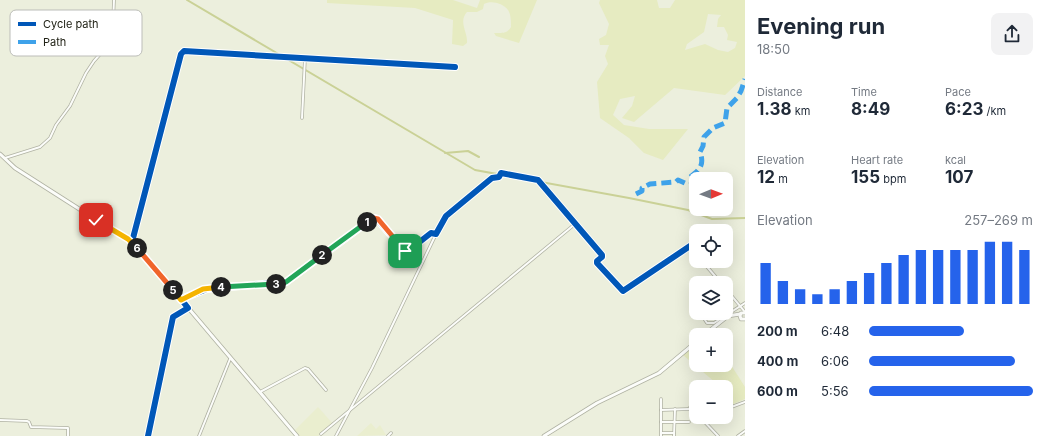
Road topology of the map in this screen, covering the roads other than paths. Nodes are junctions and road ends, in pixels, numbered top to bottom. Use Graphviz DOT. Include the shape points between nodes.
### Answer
graph roads {
  1 [pos="114,0"];
  2 [pos="114,10"];
  3 [pos="98,56"];
  4 [pos="305,58"];
  5 [pos="455,67"];
  6 [pos="302,118"];
  7 [pos="0,154"];
  8 [pos="5,158"];
  9 [pos="575,224"];
  10 [pos="132,242"];
  11 [pos="708,268"];
  12 [pos="715,276"];
  13 [pos="733,297"];
  14 [pos="181,300"];
  15 [pos="745,303"];
  16 [pos="741,306"];
  17 [pos="733,310"];
  18 [pos="742,314"];
  19 [pos="745,319"];
  20 [pos="705,320"];
  21 [pos="717,320"];
  22 [pos="712,328"];
  23 [pos="689,348"];
  24 [pos="230,358"];
  25 [pos="326,390"];
  26 [pos="259,393"];
  27 [pos="661,399"];
  28 [pos="745,402"];
  29 [pos="733,406"];
  30 [pos="674,409"];
  31 [pos="689,409"];
  32 [pos="350,410"];
  33 [pos="661,410"];
  34 [pos="0,420"];
  35 [pos="661,422"];
  36 [pos="674,422"];
  37 [pos="689,422"];
  38 [pos="707,424"];
  39 [pos="745,430"];
  40 [pos="392,433"];
  41 [pos="321,434"];
  42 [pos="661,435"];
  43 [pos="674,435"];
  44 [pos="68,436"];
  45 [pos="199,436"];
  46 [pos="297,436"];
  47 [pos="336,436"];
  48 [pos="388,436"];
  49 [pos="544,436"];
  50 [pos="718,436"];
  51 [pos="738,436"];
  1 -- 2 [label="street"];
  3 -- 8 [label="street" via="86,72 70,106 50,138 40,147"];
  4 -- 5 [label="street"];
  4 -- 6 [label="street"];
  4 -- 10 [label="street" via="182,52"];
  7 -- 8 [label="main road"];
  8 -- 10 [label="main road" via="14,168"];
  9 -- 32 [label="street"];
  10 -- 14 [label="main road"];
  11 -- 12 [label="street"];
  13 -- 16 [label="street"];
  14 -- 24 [label="main road"];
  14 -- 32 [label="street" via="207,288 286,282 373,218 378,219 407,251 431,232 436,234"];
  15 -- 16 [label="street"];
  16 -- 17 [label="street"];
  16 -- 18 [label="street"];
  18 -- 19 [label="main road"];
  18 -- 22 [label="main road" via="723,319"];
  20 -- 21 [label="street" via="707,323 714,323"];
  23 -- 49 [label="main road" via="651,378 619,391"];
  24 -- 26 [label="main road"];
  24 -- 45 [label="street"];
  25 -- 26 [label="street" via="305,368"];
  26 -- 46 [label="main road"];
  27 -- 33 [label="street"];
  28 -- 29 [label="street"];
  30 -- 31 [label="street"];
  30 -- 33 [label="street"];
  30 -- 36 [label="street"];
  32 -- 41 [label="street"];
  32 -- 47 [label="street"];
  33 -- 35 [label="street"];
  34 -- 44 [label="street" via="27,421 31,427 68,428"];
  35 -- 36 [label="street"];
  35 -- 42 [label="street"];
  36 -- 37 [label="street"];
  36 -- 43 [label="street"];
  38 -- 50 [label="street"];
  39 -- 51 [label="street"];
  40 -- 48 [label="street"];
  42 -- 43 [label="street"];
}
